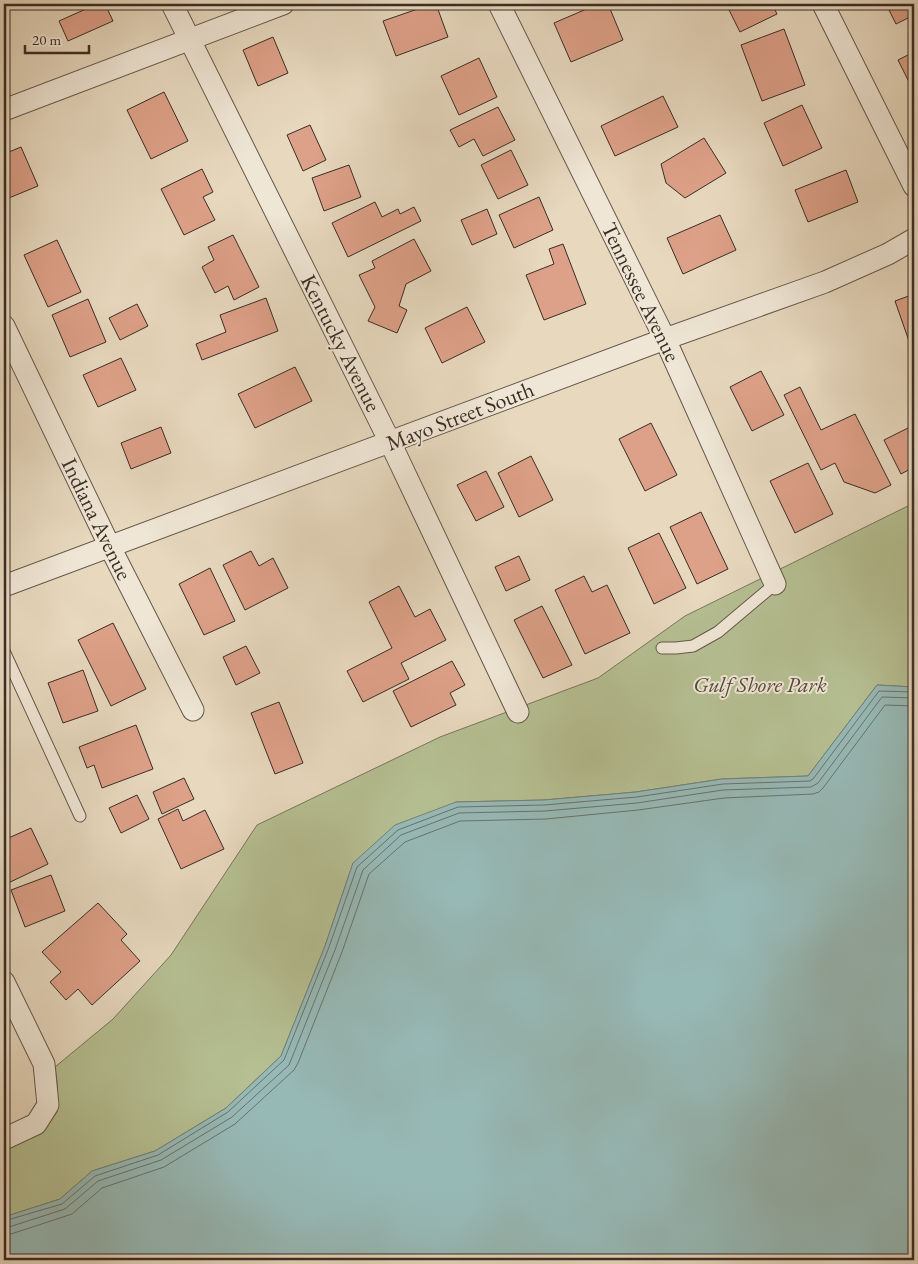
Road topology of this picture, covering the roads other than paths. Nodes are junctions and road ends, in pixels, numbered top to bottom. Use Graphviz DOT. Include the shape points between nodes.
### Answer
graph roads {
  1 [pos="172,4"];
  2 [pos="283,4"];
  3 [pos="499,4"];
  4 [pos="823,4"];
  5 [pos="189,40"];
  6 [pos="4,110"];
  7 [pos="914,186"];
  8 [pos="914,239"];
  9 [pos="4,326"];
  10 [pos="665,339"];
  11 [pos="390,442"];
  12 [pos="110,547"];
  13 [pos="775,584"];
  14 [pos="4,586"];
  15 [pos="662,648"];
  16 [pos="4,651"];
  17 [pos="193,710"];
  18 [pos="518,712"];
  19 [pos="80,816"];
  20 [pos="4,982"];
  21 [pos="4,1139"];
  1 -- 5 [label="street, Kentucky Avenue"];
  2 -- 5 [label="street"];
  3 -- 10 [label="street, Tennessee Avenue"];
  4 -- 7 [label="street"];
  5 -- 6 [label="street"];
  5 -- 11 [label="street, Kentucky Avenue"];
  8 -- 10 [label="street, Mayo Street South" via="825,282"];
  9 -- 12 [label="street, Indiana Avenue"];
  10 -- 11 [label="street, Mayo Street South"];
  10 -- 13 [label="street, Tennessee Avenue"];
  11 -- 12 [label="street, Mayo Street South"];
  11 -- 18 [label="street, Kentucky Avenue"];
  12 -- 14 [label="street, Mayo Street South"];
  12 -- 17 [label="street, Indiana Avenue"];
  13 -- 15 [label="lane" via="718,632 692,646"];
  16 -- 19 [label="lane"];
  20 -- 21 [label="street" via="44,1064 48,1105 36,1124"];
}
